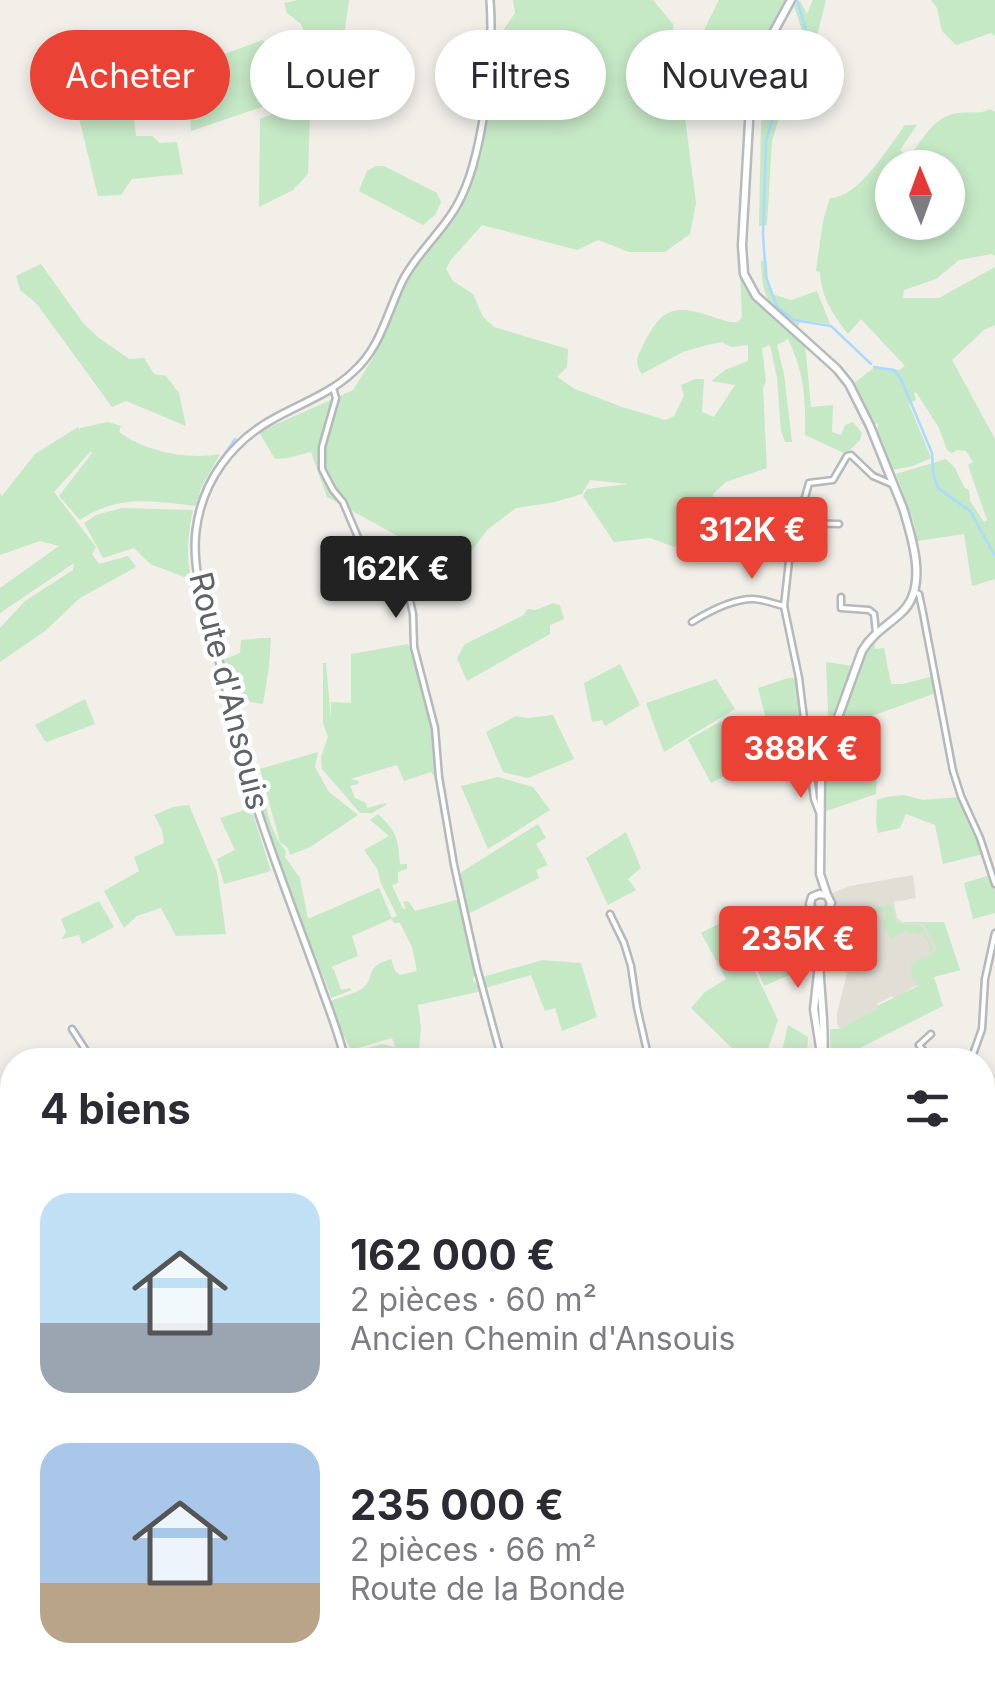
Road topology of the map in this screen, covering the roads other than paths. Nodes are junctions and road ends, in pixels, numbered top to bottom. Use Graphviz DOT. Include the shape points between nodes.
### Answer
graph roads {
  1 [pos="490,0"];
  2 [pos="791,0"];
  3 [pos="333,388"];
  4 [pos="894,485"];
  5 [pos="798,524"];
  6 [pos="838,524"];
  7 [pos="841,597"];
  8 [pos="915,597"];
  9 [pos="784,606"];
  10 [pos="692,622"];
  11 [pos="876,633"];
  12 [pos="820,812"];
  13 [pos="820,874"];
  14 [pos="995,884"];
  15 [pos="815,895"];
  16 [pos="826,896"];
  17 [pos="815,913"];
  18 [pos="826,913"];
  19 [pos="610,914"];
  20 [pos="995,932"];
  21 [pos="72,1028"];
  22 [pos="931,1034"];
  23 [pos="84,1048"];
  24 [pos="341,1048"];
  25 [pos="499,1048"];
  26 [pos="646,1048"];
  27 [pos="821,1048"];
  28 [pos="824,1048"];
  29 [pos="922,1048"];
  30 [pos="975,1048"];
  1 -- 3 [label="street, Route d'Ansouis" via="486,89 468,183 405,277 368,356"];
  2 -- 4 [label="main road" via="751,87 743,269 756,296 849,384"];
  3 -- 24 [label="street, Route d'Ansouis" via="248,434 232,450 202,503 196,546 198,578 256,805"];
  3 -- 25 [label="street" via="322,469 360,542 408,591 454,865"];
  4 -- 5 [label="street" via="848,456 832,480 809,484"];
  4 -- 8 [label="main road" via="910,537"];
  5 -- 6 [label="street"];
  5 -- 9 [label="street"];
  7 -- 11 [label="street" via="842,608 874,614"];
  8 -- 11 [label="main road"];
  8 -- 14 [label="street" via="952,771"];
  9 -- 10 [label="street" via="745,600"];
  9 -- 12 [label="street"];
  11 -- 12 [label="main road" via="862,651 824,760"];
  12 -- 13 [label="main road"];
  13 -- 15 [label="main road"];
  13 -- 16 [label="main road"];
  15 -- 16 [label="main road"];
  15 -- 17 [label="main road"];
  16 -- 18 [label="main road"];
  17 -- 18 [label="main road"];
  17 -- 27 [label="main road" via="814,1009"];
  18 -- 28 [label="main road"];
  19 -- 26 [label="street" via="631,966"];
  20 -- 30 [label="street"];
  21 -- 23 [label="street"];
  22 -- 29 [label="street"];
}
